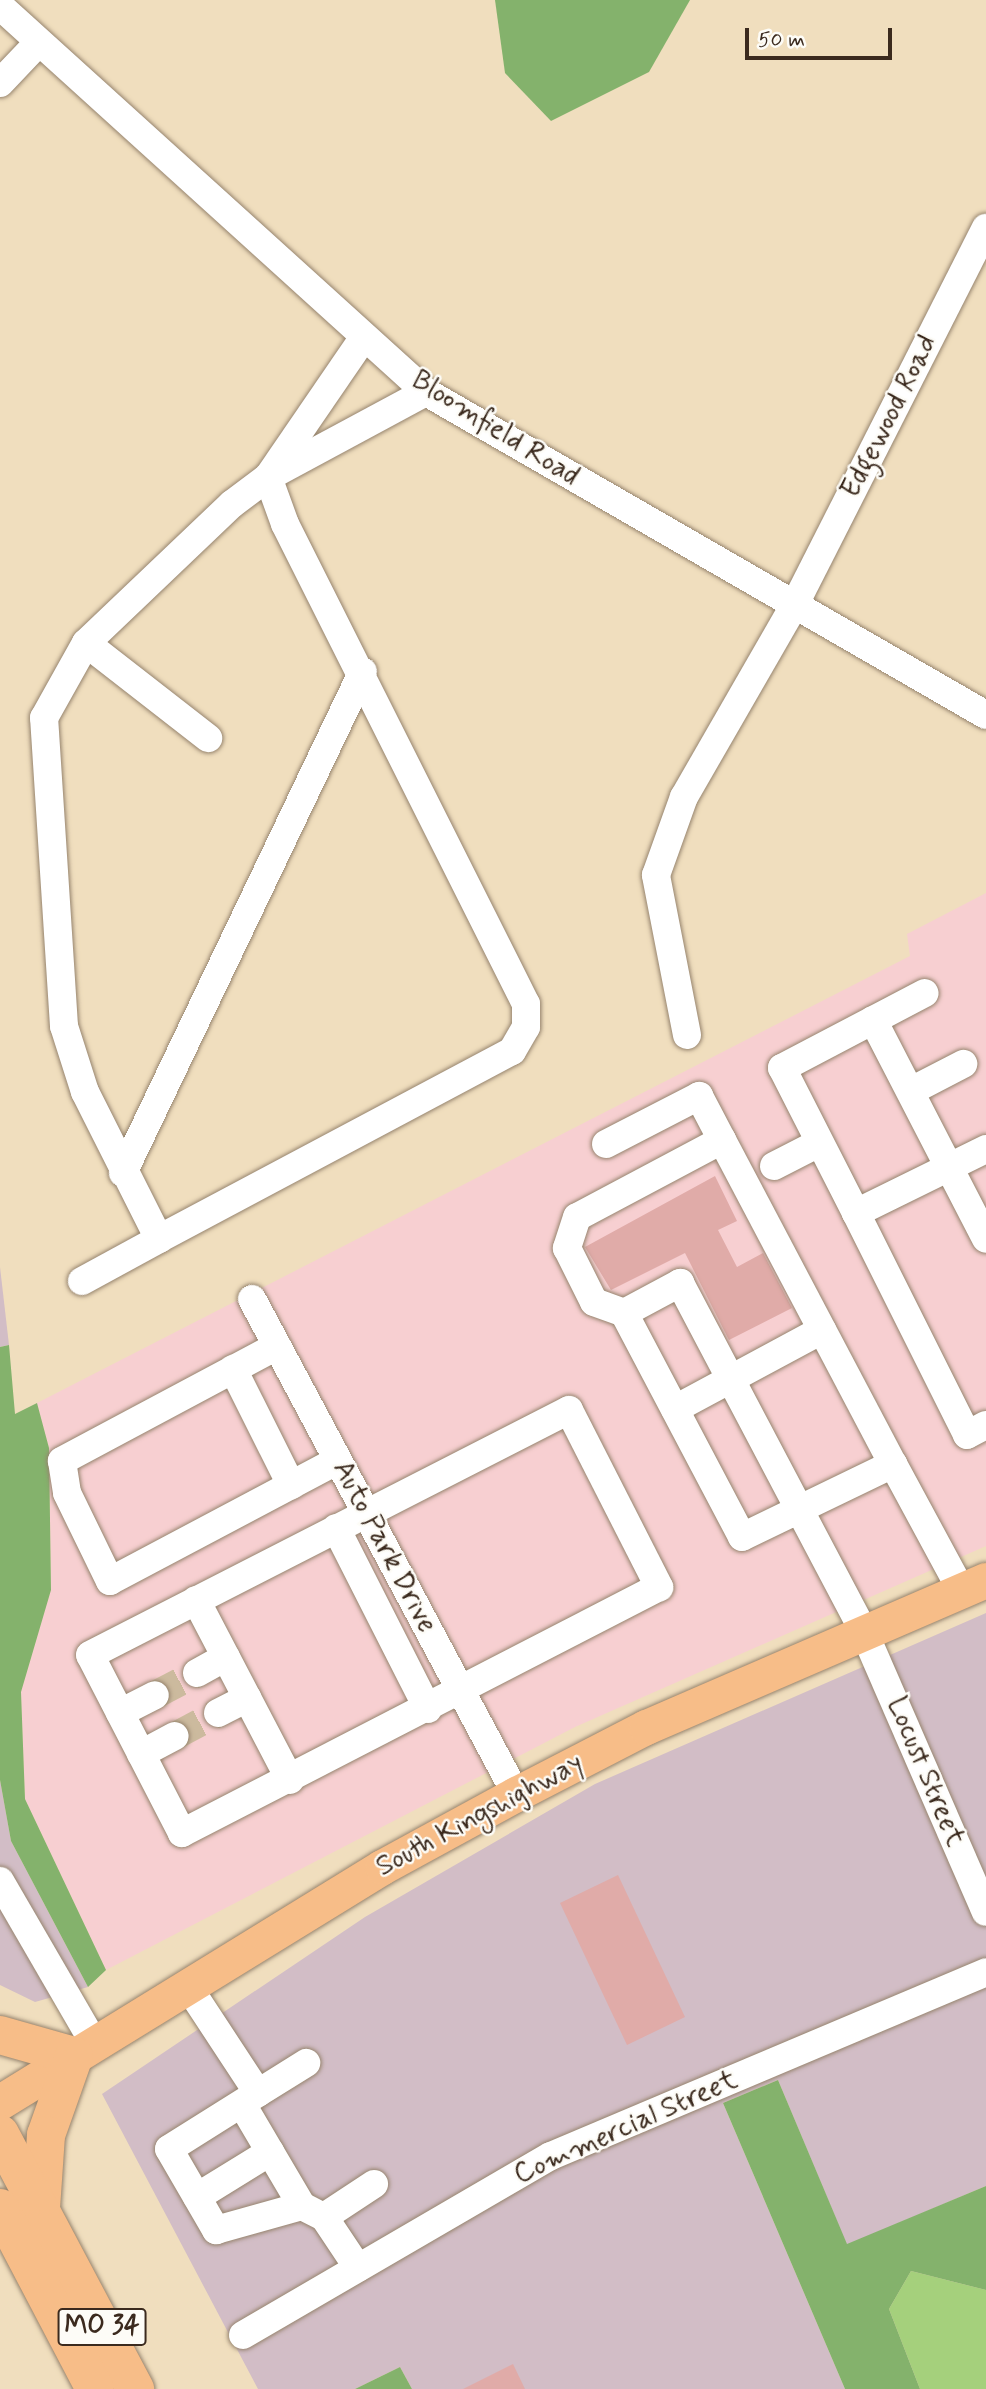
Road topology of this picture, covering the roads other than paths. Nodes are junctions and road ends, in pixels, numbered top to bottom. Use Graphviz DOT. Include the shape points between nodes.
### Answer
graph roads {
  1 [pos="0,6"];
  2 [pos="36,46"];
  3 [pos="0,83"];
  4 [pos="986,228"];
  5 [pos="364,337"];
  6 [pos="426,392"];
  7 [pos="268,477"];
  8 [pos="794,606"];
  9 [pos="86,643"];
  10 [pos="363,671"];
  11 [pos="986,715"];
  12 [pos="208,738"];
  13 [pos="925,993"];
  14 [pos="873,1020"];
  15 [pos="687,1035"];
  16 [pos="963,1064"];
  17 [pos="911,1091"];
  18 [pos="722,1140"];
  19 [pos="820,1143"];
  20 [pos="606,1144"];
  21 [pos="986,1149"];
  22 [pos="948,1165"];
  23 [pos="774,1166"];
  24 [pos="123,1173"];
  25 [pos="856,1213"];
  26 [pos="159,1239"];
  27 [pos="986,1239"];
  28 [pos="82,1281"];
  29 [pos="253,1299"];
  30 [pos="624,1312"];
  31 [pos="822,1330"];
  32 [pos="277,1346"];
  33 [pos="233,1369"];
  34 [pos="731,1378"];
  35 [pos="675,1409"];
  36 [pos="986,1426"];
  37 [pos="337,1461"];
  38 [pos="893,1464"];
  39 [pos="291,1485"];
  40 [pos="800,1510"];
  41 [pos="365,1514"];
  42 [pos="336,1528"];
  43 [pos="974,1585"];
  44 [pos="196,1600"];
  45 [pos="864,1632"];
  46 [pos="226,1657"];
  47 [pos="197,1673"];
  48 [pos="461,1691"];
  49 [pos="155,1695"];
  50 [pos="247,1698"];
  51 [pos="428,1709"];
  52 [pos="120,1713"];
  53 [pos="218,1713"];
  54 [pos="175,1736"];
  55 [pos="141,1754"];
  56 [pos="290,1780"];
  57 [pos="516,1794"];
  58 [pos="0,1881"];
  59 [pos="986,1912"];
  60 [pos="986,1972"];
  61 [pos="187,1985"];
  62 [pos="0,2035"];
  63 [pos="84,2049"];
  64 [pos="306,2063"];
  65 [pos="250,2098"];
  66 [pos="0,2102"];
  67 [pos="0,2134"];
  68 [pos="270,2152"];
  69 [pos="374,2184"];
  70 [pos="197,2197"];
  71 [pos="313,2211"];
  72 [pos="13,2220"];
  73 [pos="358,2268"];
  74 [pos="243,2335"];
  75 [pos="95,2389"];
  76 [pos="135,2389"];
  1 -- 2 [label="street, Bloomfield Road"];
  2 -- 3 [label="street"];
  2 -- 5 [label="street, Bloomfield Road"];
  4 -- 8 [label="street, Edgewood Road"];
  5 -- 6 [label="street, Bloomfield Road"];
  5 -- 7 [label="street"];
  6 -- 7 [label="street"];
  6 -- 8 [label="street, Bloomfield Road"];
  7 -- 9 [label="street"];
  7 -- 10 [label="street" via="284,522"];
  8 -- 11 [label="street, Bloomfield Road"];
  8 -- 15 [label="street, Edgewood Road" via="684,797 656,875"];
  9 -- 12 [label="street"];
  9 -- 24 [label="street" via="44,718 64,1026 85,1092"];
  10 -- 24 [label="street"];
  10 -- 26 [label="street" via="526,1004 526,1027 512,1051"];
  13 -- 14 [label="street"];
  14 -- 17 [label="street"];
  14 -- 19 [label="street" via="782,1068"];
  16 -- 17 [label="street"];
  17 -- 22 [label="street"];
  18 -- 20 [label="street" via="699,1096"];
  18 -- 30 [label="street" via="577,1217 567,1248 594,1302"];
  18 -- 31 [label="street"];
  19 -- 23 [label="street"];
  19 -- 25 [label="street"];
  21 -- 22 [label="street"];
  22 -- 25 [label="street"];
  22 -- 27 [label="street"];
  24 -- 26 [label="street"];
  25 -- 36 [label="street" via="967,1435"];
  26 -- 28 [label="street"];
  29 -- 32 [label="street, Auto Park Drive"];
  30 -- 34 [label="street, Locust Street" via="680,1283"];
  30 -- 35 [label="street"];
  31 -- 34 [label="street"];
  31 -- 38 [label="street"];
  32 -- 33 [label="street"];
  32 -- 37 [label="street, Auto Park Drive"];
  33 -- 39 [label="street"];
  33 -- 39 [label="street" via="62,1461 67,1493 110,1581"];
  34 -- 35 [label="street"];
  34 -- 40 [label="street, Locust Street"];
  35 -- 40 [label="street" via="742,1537"];
  37 -- 39 [label="street"];
  37 -- 41 [label="street, Auto Park Drive"];
  38 -- 40 [label="street"];
  38 -- 43 [label="street"];
  40 -- 45 [label="street, Locust Street"];
  41 -- 42 [label="street"];
  41 -- 48 [label="street, Auto Park Drive"];
  41 -- 48 [label="street" via="569,1410 659,1587"];
  42 -- 44 [label="street"];
  42 -- 51 [label="street"];
  43 -- 45 [label="main road, South Kingshighway"];
  44 -- 46 [label="street"];
  44 -- 52 [label="street" via="90,1655"];
  45 -- 57 [label="main road, South Kingshighway" via="646,1727"];
  45 -- 59 [label="street, Locust Street"];
  46 -- 47 [label="street"];
  46 -- 50 [label="street"];
  48 -- 51 [label="street"];
  48 -- 57 [label="street, Auto Park Drive"];
  49 -- 52 [label="street"];
  50 -- 53 [label="street"];
  50 -- 56 [label="street"];
  51 -- 56 [label="street"];
  52 -- 55 [label="street"];
  54 -- 55 [label="street"];
  55 -- 56 [label="street" via="182,1833"];
  57 -- 61 [label="main road, South Kingshighway"];
  58 -- 63 [label="street"];
  60 -- 73 [label="street, Commercial Street" via="551,2156"];
  61 -- 63 [label="main road, South Kingshighway"];
  61 -- 65 [label="street"];
  62 -- 63 [label="highway"];
  63 -- 66 [label="main road, South Kingshighway"];
  63 -- 72 [label="highway"];
  64 -- 65 [label="street"];
  65 -- 68 [label="street"];
  65 -- 70 [label="street" via="169,2149"];
  67 -- 72 [label="highway"];
  68 -- 70 [label="street"];
  68 -- 71 [label="street"];
  69 -- 71 [label="street"];
  70 -- 71 [label="street" via="216,2230"];
  71 -- 73 [label="street"];
  72 -- 75 [label="highway, MO 34"];
  72 -- 76 [label="highway, MO 34"];
  73 -- 74 [label="street, Commercial Street"];
}
